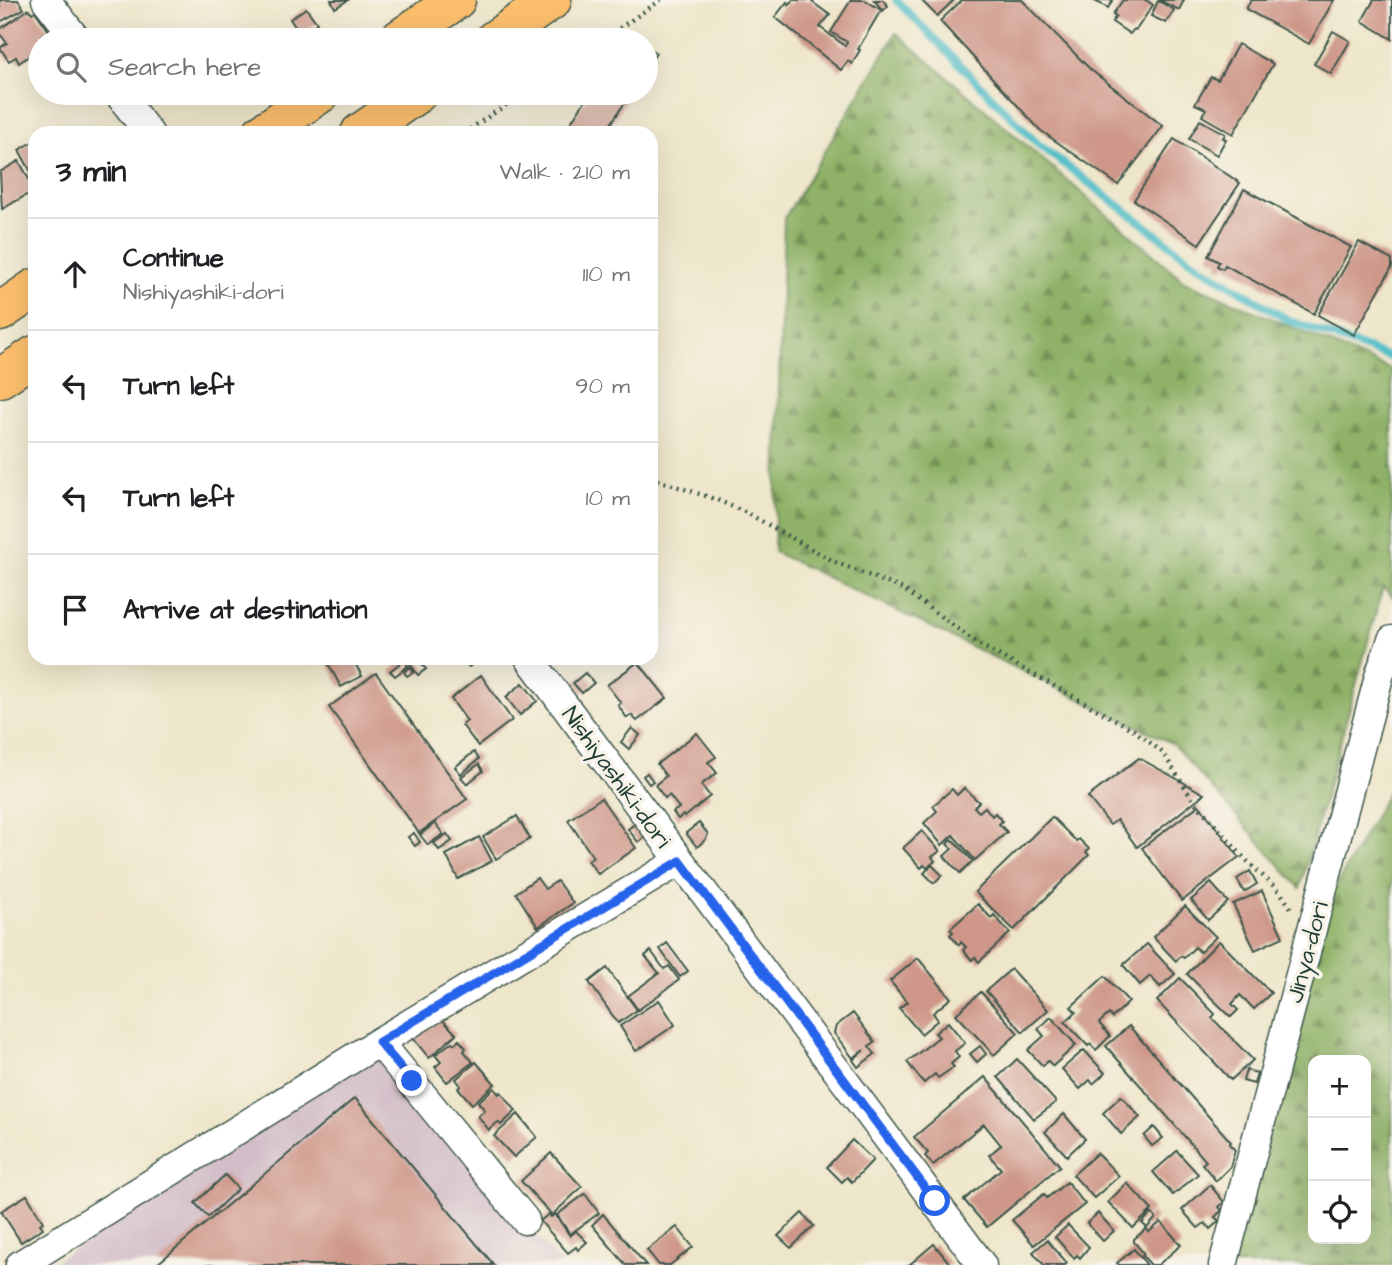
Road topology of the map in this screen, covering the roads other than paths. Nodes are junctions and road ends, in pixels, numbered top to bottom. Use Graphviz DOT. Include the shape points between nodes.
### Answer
graph roads {
  1 [pos="46,0"];
  2 [pos="456,0"];
  3 [pos="552,0"];
  4 [pos="68,28"];
  5 [pos="415,28"];
  6 [pos="511,28"];
  7 [pos="127,105"];
  8 [pos="303,105"];
  9 [pos="401,105"];
  10 [pos="144,126"];
  11 [pos="272,126"];
  12 [pos="370,126"];
  13 [pos="28,293"];
  14 [pos="0,312"];
  15 [pos="28,360"];
  16 [pos="0,379"];
  17 [pos="1392,640"];
  18 [pos="535,665"];
  19 [pos="680,861"];
  20 [pos="379,1042"];
  21 [pos="525,1220"];
  22 [pos="20,1265"];
  23 [pos="982,1265"];
  24 [pos="1223,1265"];
  1 -- 4 [label="street"];
  2 -- 5 [label="highway"];
  3 -- 6 [label="highway"];
  7 -- 10 [label="street"];
  8 -- 11 [label="highway"];
  9 -- 12 [label="highway"];
  13 -- 14 [label="highway"];
  15 -- 16 [label="highway"];
  17 -- 24 [label="street, Jinya-dori"];
  18 -- 19 [label="street, Nishiyashiki-dori"];
  19 -- 20 [label="street"];
  19 -- 23 [label="street, Nishiyashiki-dori"];
  20 -- 21 [label="street"];
  20 -- 22 [label="street"];
}
